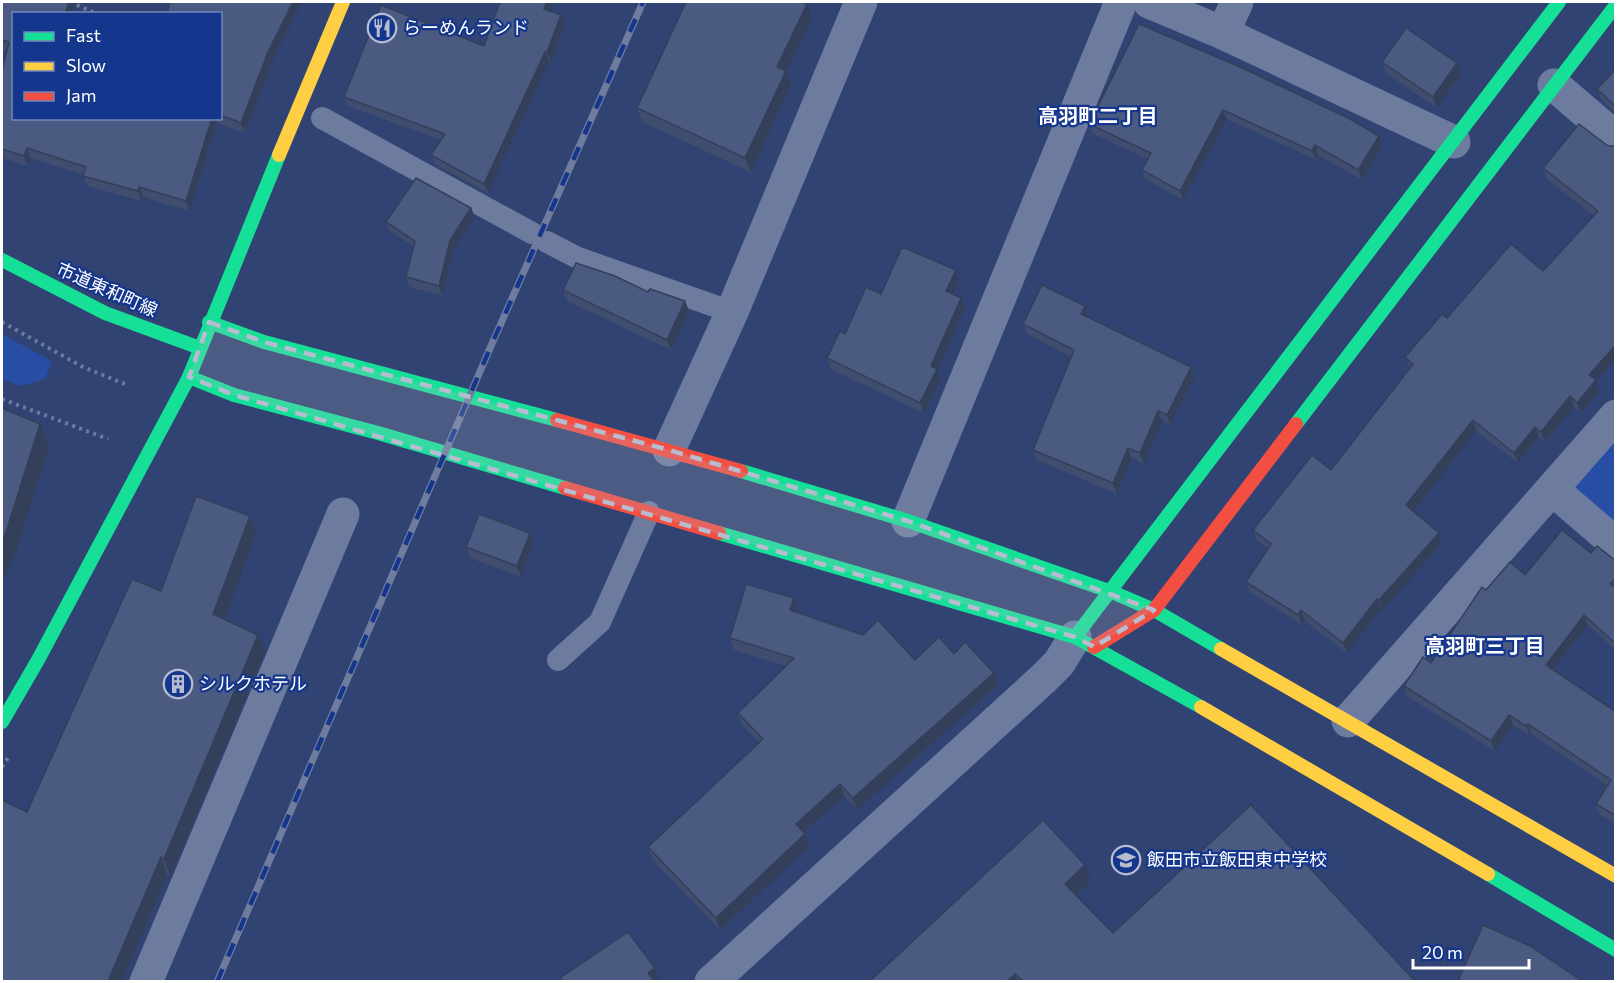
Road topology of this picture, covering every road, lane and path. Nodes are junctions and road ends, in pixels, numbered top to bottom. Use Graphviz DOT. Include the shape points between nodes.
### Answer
graph roads {
  1 [pos="70,2"];
  2 [pos="343,2"];
  3 [pos="861,2"];
  4 [pos="1121,2"];
  5 [pos="1149,2"];
  6 [pos="1237,2"];
  7 [pos="1559,2"];
  8 [pos="1616,5"];
  9 [pos="92,12"];
  10 [pos="1223,33"];
  11 [pos="1554,85"];
  12 [pos="322,118"];
  13 [pos="1616,138"];
  14 [pos="1454,142"];
  15 [pos="2,260"];
  16 [pos="732,312"];
  17 [pos="2,322"];
  18 [pos="209,322"];
  19 [pos="200,348"];
  20 [pos="189,377"];
  21 [pos="125,384"];
  22 [pos="2,399"];
  23 [pos="1616,416"];
  24 [pos="108,439"];
  25 [pos="669,450"];
  26 [pos="1552,489"];
  27 [pos="649,512"];
  28 [pos="344,514"];
  29 [pos="908,521"];
  30 [pos="1616,544"];
  31 [pos="1112,592"];
  32 [pos="1154,610"];
  33 [pos="1076,649"];
  34 [pos="558,660"];
  35 [pos="1348,721"];
  36 [pos="2,722"];
  37 [pos="1616,876"];
  38 [pos="1616,950"];
  39 [pos="146,981"];
  40 [pos="711,981"];
  1 -- 9 [label="path"];
  2 -- 18 [label="street"];
  3 -- 16 [label="street"];
  4 -- 29 [label="street"];
  5 -- 10 [label="street"];
  6 -- 10 [label="street"];
  7 -- 14 [label="street"];
  8 -- 11 [label="street"];
  10 -- 14 [label="street"];
  11 -- 13 [label="street"];
  11 -- 32 [label="street"];
  12 -- 16 [label="lane" via="578,258"];
  14 -- 31 [label="street"];
  15 -- 19 [label="street, 市道東和町線" via="105,312"];
  16 -- 25 [label="street"];
  17 -- 21 [label="path" via="83,367"];
  18 -- 19 [label="street"];
  18 -- 25 [label="street" via="264,342"];
  19 -- 20 [label="street"];
  20 -- 27 [label="street" via="234,395"];
  20 -- 36 [label="street"];
  22 -- 24 [label="path"];
  23 -- 26 [label="street"];
  25 -- 29 [label="street"];
  26 -- 30 [label="street"];
  26 -- 35 [label="street"];
  27 -- 33 [label="street"];
  27 -- 34 [label="lane" via="600,622"];
  28 -- 39 [label="street"];
  29 -- 31 [label="street"];
  31 -- 32 [label="street"];
  31 -- 33 [label="street"];
  32 -- 33 [label="street"];
  32 -- 35 [label="street"];
  33 -- 38 [label="street" via="1295,760"];
  33 -- 40 [label="street"];
  35 -- 37 [label="street"];
}
